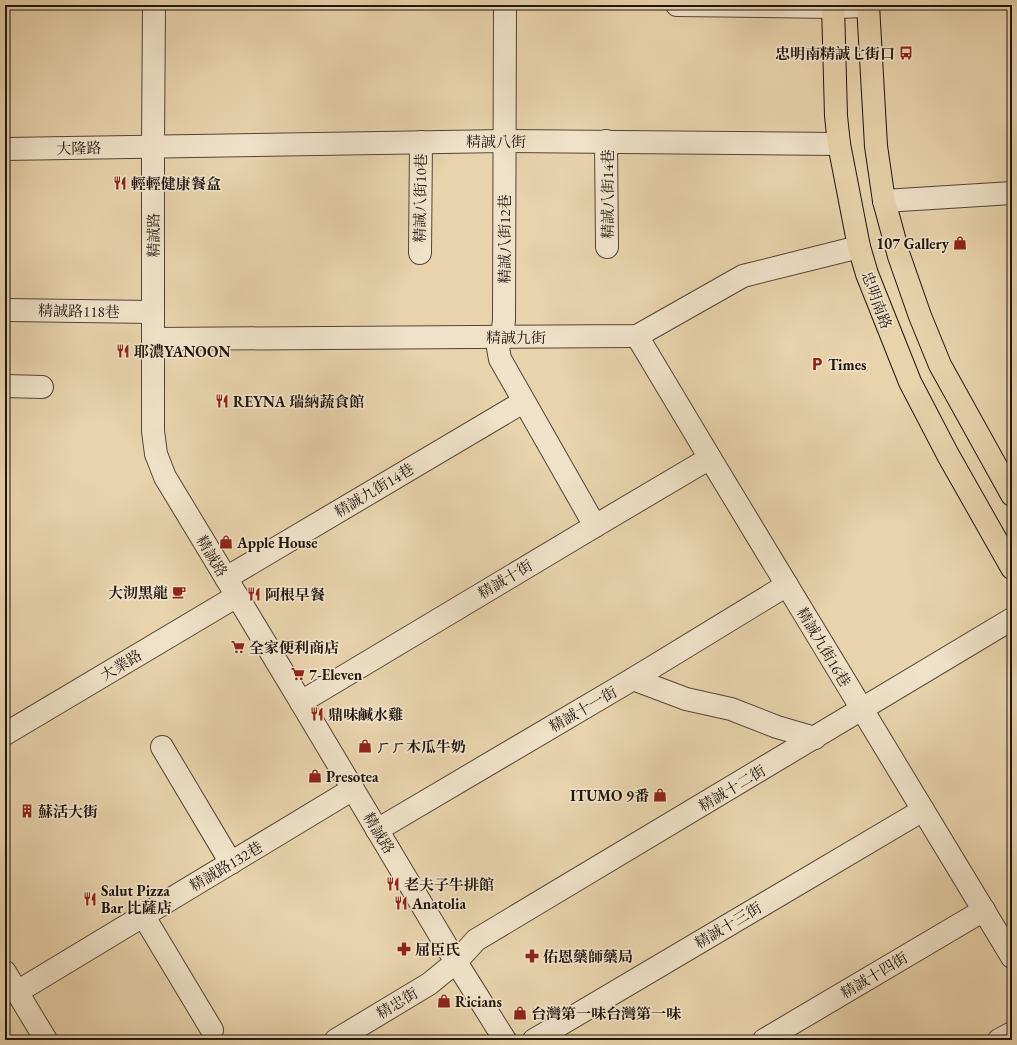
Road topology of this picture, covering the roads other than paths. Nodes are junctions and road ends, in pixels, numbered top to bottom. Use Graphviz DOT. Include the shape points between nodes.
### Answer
graph roads {
  1 [pos="154,5"];
  2 [pos="504,5"];
  3 [pos="677,5"];
  4 [pos="868,5"];
  5 [pos="834,6"];
  6 [pos="504,141"];
  7 [pos="421,142"];
  8 [pos="606,142"];
  9 [pos="839,144"];
  10 [pos="152,146"];
  11 [pos="5,149"];
  12 [pos="1012,194"];
  13 [pos="884,202"];
  14 [pos="859,246"];
  15 [pos="607,247"];
  16 [pos="420,253"];
  17 [pos="5,310"];
  18 [pos="153,312"];
  19 [pos="637,336"];
  20 [pos="502,337"];
  21 [pos="154,339"];
  22 [pos="5,386"];
  23 [pos="42,387"];
  24 [pos="523,402"];
  25 [pos="710,458"];
  26 [pos="1012,496"];
  27 [pos="595,526"];
  28 [pos="1010,558"];
  29 [pos="226,578"];
  30 [pos="787,585"];
  31 [pos="237,596"];
  32 [pos="1012,619"];
  33 [pos="633,679"];
  34 [pos="301,702"];
  35 [pos="862,710"];
  36 [pos="5,734"];
  37 [pos="815,738"];
  38 [pos="162,747"];
  39 [pos="353,789"];
  40 [pos="923,810"];
  41 [pos="377,830"];
  42 [pos="231,863"];
  43 [pos="984,910"];
  44 [pos="144,915"];
  45 [pos="1012,957"];
  46 [pos="456,962"];
  47 [pos="5,972"];
  48 [pos="17,992"];
  49 [pos="212,1030"];
  50 [pos="1012,1032"];
  51 [pos="46,1040"];
  52 [pos="336,1040"];
  53 [pos="505,1040"];
  54 [pos="534,1040"];
  55 [pos="764,1040"];
  56 [pos="999,1040"];
  1 -- 10 [label="street, 精誠路"];
  2 -- 6 [label="street, 精誠八街12巷"];
  3 -- 5 [label="street"];
  4 -- 5 [label="street"];
  4 -- 13 [label="main road" via="876,146"];
  5 -- 9 [label="main road, 忠明南路"];
  6 -- 7 [label="street, 精誠八街"];
  6 -- 8 [label="street, 精誠八街"];
  6 -- 20 [label="street, 精誠八街12巷"];
  7 -- 10 [label="street, 精誠八街"];
  7 -- 16 [label="street, 精誠八街10巷"];
  8 -- 9 [label="street, 精誠八街"];
  8 -- 15 [label="street, 精誠八街14巷"];
  9 -- 14 [label="main road, 忠明南路"];
  10 -- 11 [label="street, 大隆路"];
  10 -- 18 [label="street, 精誠路"];
  12 -- 13 [label="street"];
  13 -- 26 [label="main road" via="899,256 940,365"];
  14 -- 19 [label="street, 精誠九街" via="743,276"];
  14 -- 28 [label="main road, 忠明南路" via="867,274 910,382 948,455"];
  17 -- 18 [label="street, 精誠路118巷"];
  18 -- 21 [label="street, 精誠路"];
  19 -- 20 [label="street, 精誠九街"];
  19 -- 25 [label="street, 精誠九街16巷"];
  20 -- 21 [label="street, 精誠九街"];
  20 -- 24 [label="street" via="498,348 500,359"];
  21 -- 29 [label="street, 精誠路" via="153,431 156,454 165,477"];
  22 -- 23 [label="street"];
  24 -- 27 [label="street"];
  24 -- 29 [label="street, 精誠九街14巷"];
  25 -- 27 [label="street, 精誠十街"];
  25 -- 30 [label="street, 精誠九街16巷"];
  27 -- 34 [label="street, 精誠十街"];
  29 -- 31 [label="street, 精誠路"];
  30 -- 33 [label="street, 精誠十一街"];
  30 -- 35 [label="street, 精誠九街16巷"];
  31 -- 34 [label="street, 精誠路"];
  31 -- 36 [label="street, 大業路"];
  32 -- 35 [label="street, 精誠十二街"];
  33 -- 37 [label="street" via="686,699 731,709"];
  33 -- 41 [label="street, 精誠十一街"];
  34 -- 39 [label="street, 精誠路"];
  35 -- 37 [label="street, 精誠十二街"];
  35 -- 40 [label="street, 精誠九街16巷"];
  37 -- 46 [label="street, 精誠十二街" via="476,940"];
  38 -- 42 [label="street"];
  39 -- 41 [label="street, 精誠路"];
  39 -- 42 [label="street, 精誠路132巷"];
  40 -- 43 [label="street, 精誠九街16巷"];
  40 -- 54 [label="street, 精誠十三街"];
  41 -- 46 [label="street, 精誠路"];
  42 -- 44 [label="street, 精誠路132巷"];
  43 -- 45 [label="street, 精誠九街16巷"];
  43 -- 55 [label="street, 精誠十四街"];
  44 -- 48 [label="street, 精誠路132巷"];
  44 -- 49 [label="street"];
  46 -- 52 [label="street, 精忠街" via="429,984"];
  46 -- 53 [label="street, 精誠路"];
  47 -- 48 [label="street"];
  48 -- 51 [label="street"];
  50 -- 56 [label="street"];
}
